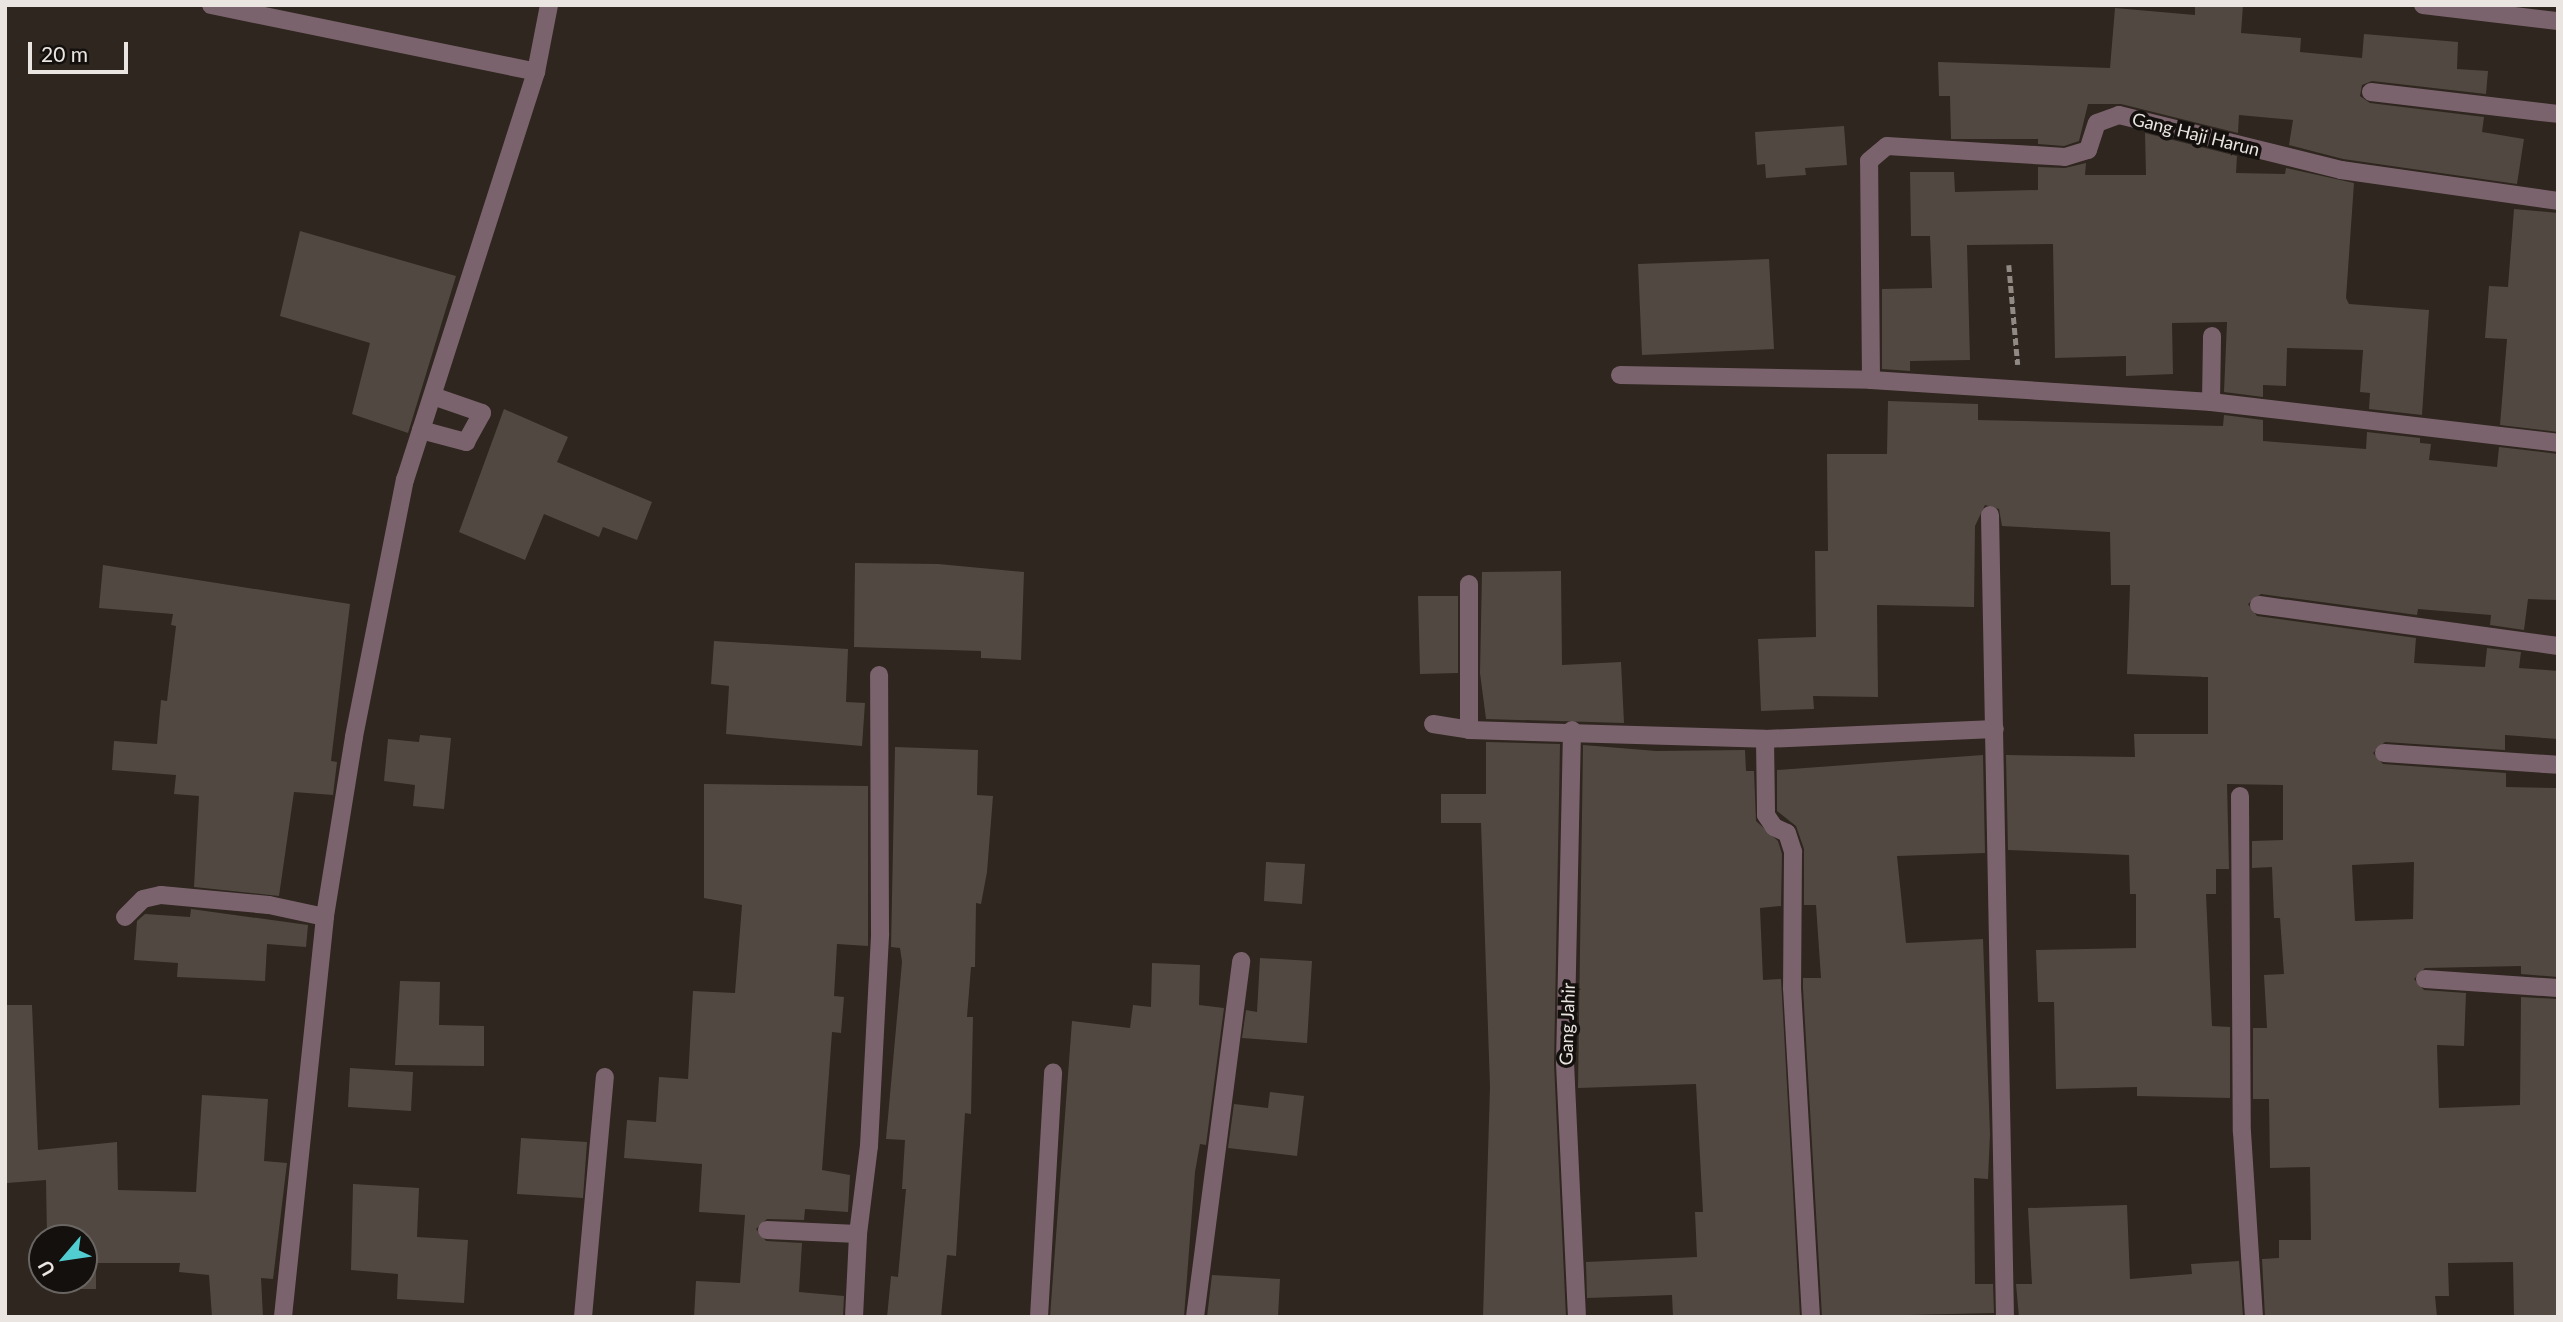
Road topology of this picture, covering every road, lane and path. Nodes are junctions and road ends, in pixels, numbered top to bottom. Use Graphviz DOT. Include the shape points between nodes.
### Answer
graph roads {
  1 [pos="211,5"];
  2 [pos="548,5"];
  3 [pos="2423,5"];
  4 [pos="2558,21"];
  5 [pos="536,72"];
  6 [pos="2371,92"];
  7 [pos="2558,114"];
  8 [pos="2558,201"];
  9 [pos="2008,265"];
  10 [pos="2212,336"];
  11 [pos="1620,375"];
  12 [pos="1871,380"];
  13 [pos="2021,391"];
  14 [pos="433,396"];
  15 [pos="2211,402"];
  16 [pos="421,430"];
  17 [pos="2558,443"];
  18 [pos="1990,514"];
  19 [pos="1469,584"];
  20 [pos="2259,605"];
  21 [pos="2558,646"];
  22 [pos="879,675"];
  23 [pos="1433,724"];
  24 [pos="1995,729"];
  25 [pos="1469,730"];
  26 [pos="1572,730"];
  27 [pos="1765,739"];
  28 [pos="2384,753"];
  29 [pos="2558,765"];
  30 [pos="2240,796"];
  31 [pos="325,917"];
  32 [pos="125,918"];
  33 [pos="1241,961"];
  34 [pos="2425,979"];
  35 [pos="2558,988"];
  36 [pos="1053,1072"];
  37 [pos="605,1077"];
  38 [pos="767,1230"];
  39 [pos="858,1234"];
  40 [pos="283,1317"];
  41 [pos="583,1317"];
  42 [pos="854,1317"];
  43 [pos="1039,1317"];
  44 [pos="1195,1317"];
  45 [pos="1577,1317"];
  46 [pos="1811,1317"];
  47 [pos="2006,1317"];
  48 [pos="2254,1317"];
  1 -- 5 [label="street"];
  2 -- 5 [label="street"];
  3 -- 4 [label="street"];
  5 -- 14 [label="street"];
  6 -- 7 [label="street"];
  8 -- 12 [label="street, Gang Haji Harun" via="2341,170 2119,115 2097,123 2088,150 2073,156 1887,146 1869,161"];
  9 -- 13 [label="path"];
  10 -- 15 [label="street"];
  11 -- 12 [label="street"];
  12 -- 13 [label="street"];
  13 -- 15 [label="street"];
  14 -- 16 [label="street"];
  14 -- 16 [label="street" via="482,412 466,442"];
  15 -- 17 [label="street"];
  16 -- 31 [label="street" via="405,479 356,724"];
  18 -- 24 [label="street"];
  19 -- 25 [label="street"];
  20 -- 21 [label="street"];
  22 -- 39 [label="street" via="880,933 869,1146"];
  23 -- 25 [label="street"];
  24 -- 27 [label="street"];
  24 -- 47 [label="street"];
  25 -- 26 [label="street"];
  26 -- 27 [label="street"];
  26 -- 45 [label="street, Gang Jahir" via="1565,1063"];
  27 -- 46 [label="street" via="1766,815 1774,827 1787,833 1793,852 1792,988"];
  28 -- 29 [label="street"];
  30 -- 48 [label="street" via="2242,1132"];
  31 -- 32 [label="street" via="269,905 161,895 143,899"];
  31 -- 40 [label="street"];
  33 -- 44 [label="street"];
  34 -- 35 [label="street"];
  36 -- 43 [label="street"];
  37 -- 41 [label="street"];
  38 -- 39 [label="street"];
  39 -- 42 [label="street"];
}
